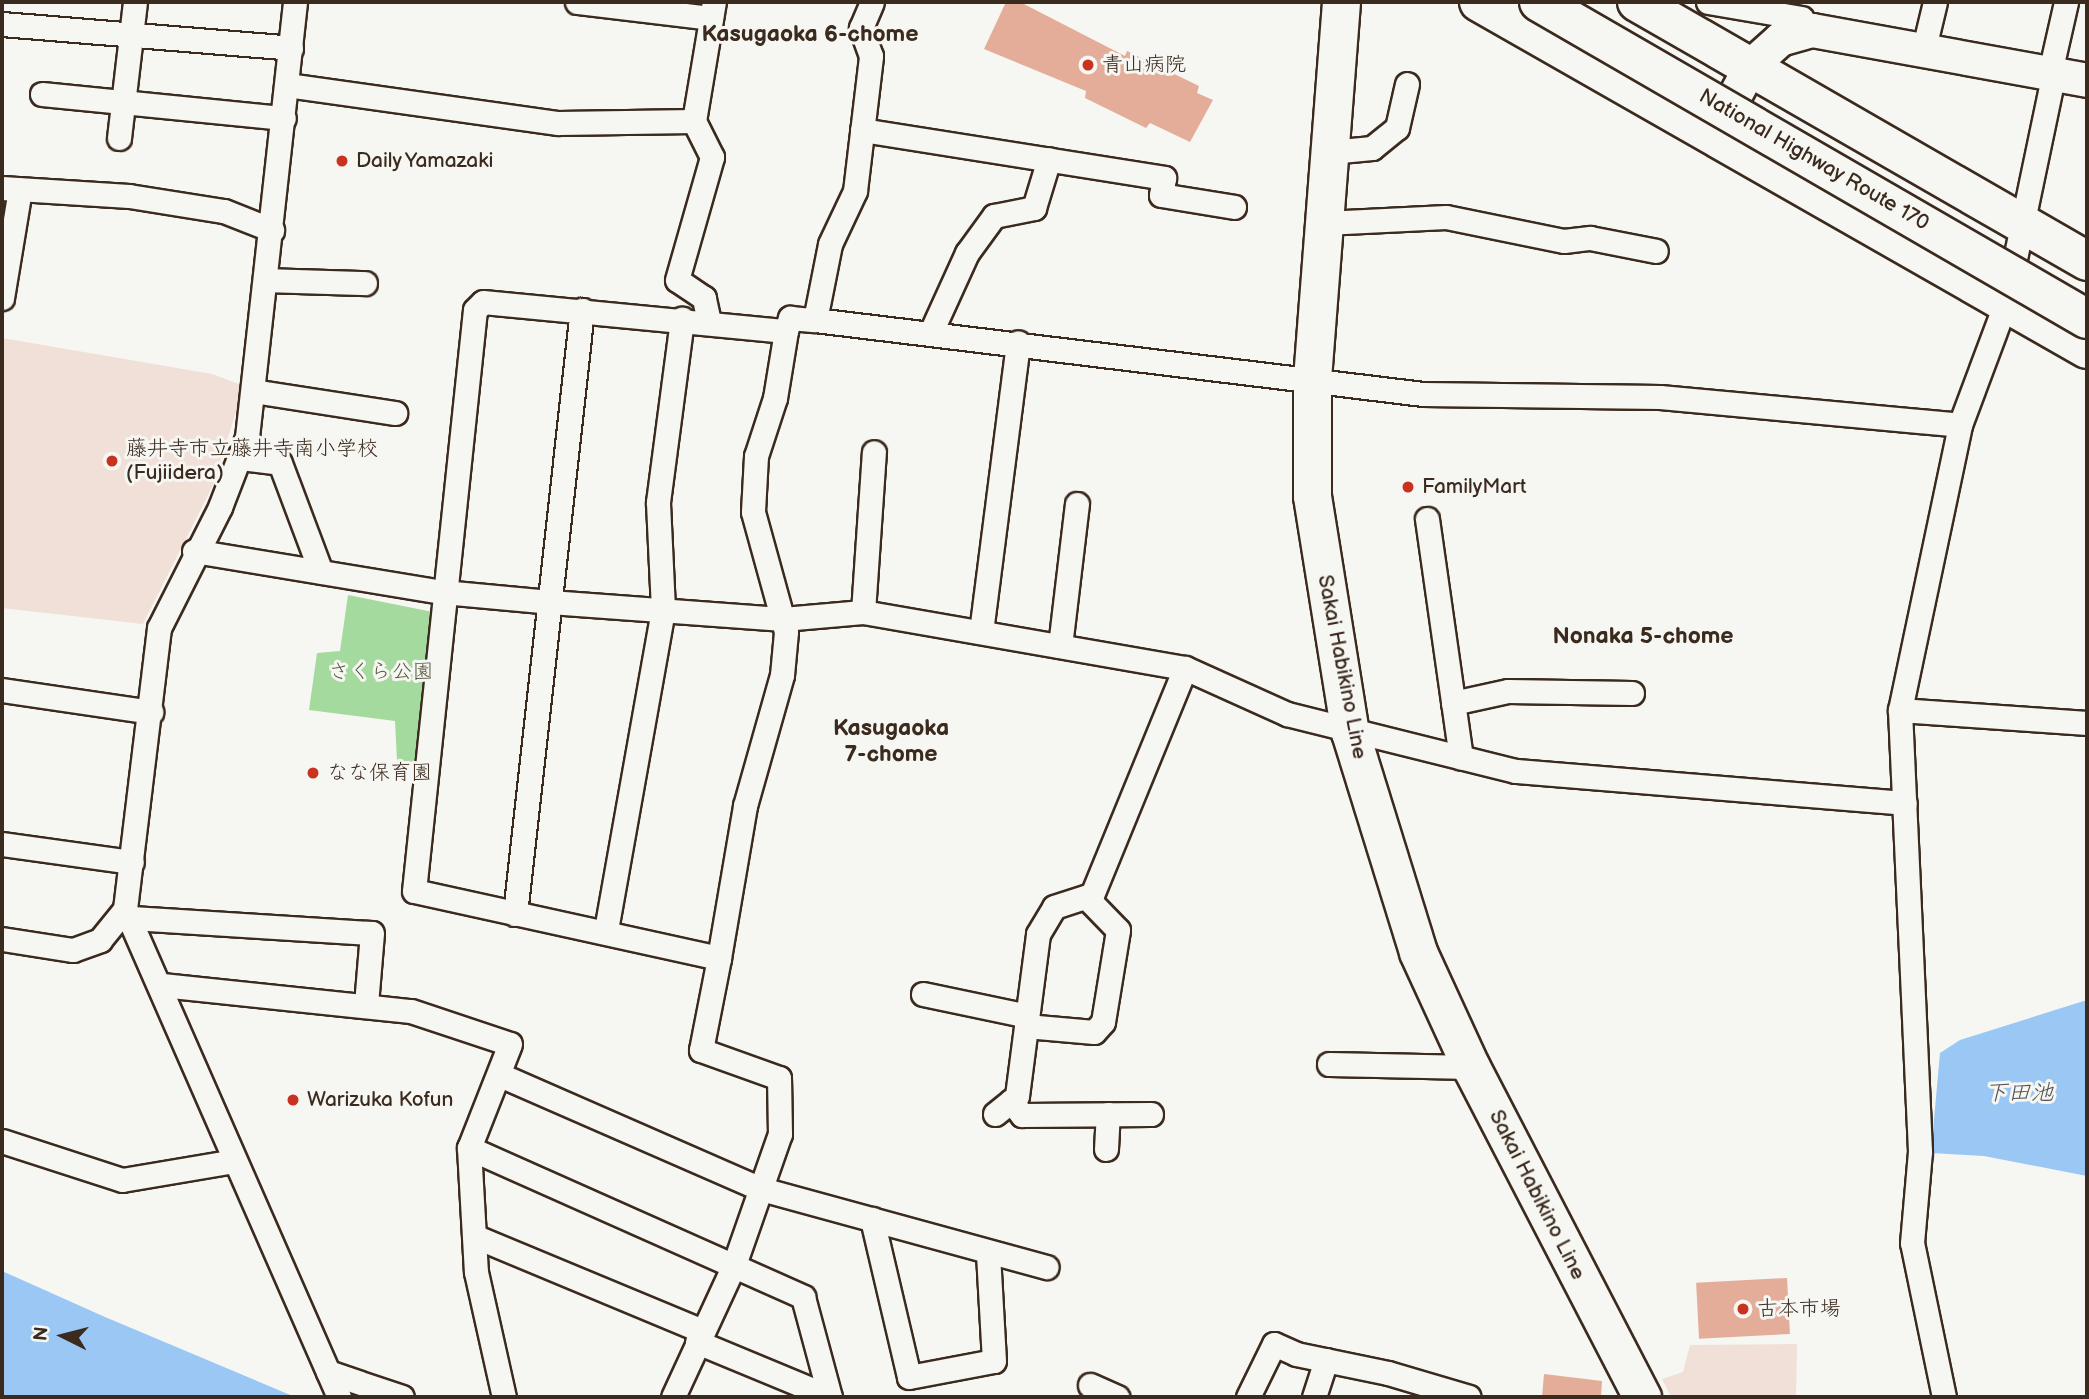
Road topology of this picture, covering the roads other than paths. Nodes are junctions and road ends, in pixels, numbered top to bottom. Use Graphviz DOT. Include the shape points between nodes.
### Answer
graph roads {
  1 [pos="135,2"];
  2 [pos="296,2"];
  3 [pos="577,2"];
  4 [pos="872,2"];
  5 [pos="1341,2"];
  6 [pos="1479,2"];
  7 [pos="1539,2"];
  8 [pos="1588,2"];
  9 [pos="1638,2"];
  10 [pos="1708,2"];
  11 [pos="1935,2"];
  12 [pos="2066,2"];
  13 [pos="2074,2"];
  14 [pos="2087,7"];
  15 [pos="712,10"];
  16 [pos="1802,18"];
  17 [pos="2,24"];
  18 [pos="131,35"];
  19 [pos="291,48"];
  20 [pos="1923,52"];
  21 [pos="1751,65"];
  22 [pos="2051,78"];
  23 [pos="2087,80"];
  24 [pos="1407,84"];
  25 [pos="287,85"];
  26 [pos="43,94"];
  27 [pos="123,101"];
  28 [pos="284,118"];
  29 [pos="694,121"];
  30 [pos="862,130"];
  31 [pos="1713,135"];
  32 [pos="119,138"];
  33 [pos="1330,152"];
  34 [pos="1049,159"];
  35 [pos="11,188"];
  36 [pos="1234,207"];
  37 [pos="2020,221"];
  38 [pos="1324,223"];
  39 [pos="272,230"];
  40 [pos="1656,251"];
  41 [pos="2087,261"];
  42 [pos="267,280"];
  43 [pos="365,283"];
  44 [pos="2087,291"];
  45 [pos="2,298"];
  46 [pos="2006,302"];
  47 [pos="582,310"];
  48 [pos="682,319"];
  49 [pos="2087,319"];
  50 [pos="815,320"];
  51 [pos="709,322"];
  52 [pos="786,331"];
  53 [pos="931,331"];
  54 [pos="1018,342"];
  55 [pos="2087,349"];
  56 [pos="1312,379"];
  57 [pos="253,391"];
  58 [pos="395,413"];
  59 [pos="1960,425"];
  60 [pos="874,452"];
  61 [pos="241,458"];
  62 [pos="1077,504"];
  63 [pos="1427,519"];
  64 [pos="194,551"];
  65 [pos="321,572"];
  66 [pos="443,592"];
  67 [pos="550,602"];
  68 [pos="663,609"];
  69 [pos="863,612"];
  70 [pos="783,620"];
  71 [pos="981,632"];
  72 [pos="1060,646"];
  73 [pos="1185,668"];
  74 [pos="2,690"];
  75 [pos="1632,694"];
  76 [pos="1453,703"];
  77 [pos="1900,710"];
  78 [pos="151,712"];
  79 [pos="2087,723"];
  80 [pos="1350,732"];
  81 [pos="1461,758"];
  82 [pos="1905,803"];
  83 [pos="2,845"];
  84 [pos="132,862"];
  85 [pos="1086,897"];
  86 [pos="128,914"];
  87 [pos="515,914"];
  88 [pos="607,930"];
  89 [pos="2,939"];
  90 [pos="719,958"];
  91 [pos="162,985"];
  92 [pos="923,994"];
  93 [pos="366,1005"];
  94 [pos="1027,1021"];
  95 [pos="1329,1064"];
  96 [pos="1471,1067"];
  97 [pos="500,1075"];
  98 [pos="1108,1114"];
  99 [pos="1151,1114"];
  100 [pos="2,1142"];
  101 [pos="469,1148"];
  102 [pos="1106,1149"];
  103 [pos="234,1161"];
  104 [pos="761,1189"];
  105 [pos="872,1219"];
  106 [pos="474,1236"];
  107 [pos="988,1252"];
  108 [pos="734,1265"];
  109 [pos="1047,1267"];
  110 [pos="700,1336"];
  111 [pos="1326,1360"];
  112 [pos="328,1372"];
  113 [pos="1090,1385"];
  114 [pos="1422,1392"];
  115 [pos="339,1397"];
  116 [pos="402,1397"];
  117 [pos="504,1397"];
  118 [pos="673,1397"];
  119 [pos="830,1397"];
  120 [pos="1117,1397"];
  121 [pos="1248,1397"];
  122 [pos="1314,1397"];
  123 [pos="1469,1397"];
  124 [pos="1642,1397"];
  125 [pos="1944,1397"];
  1 -- 18 [label="street"];
  2 -- 19 [label="street"];
  3 -- 15 [label="street"];
  4 -- 30 [label="street" via="861,27 871,56"];
  5 -- 33 [label="main road, Sakai Habikino Line"];
  6 -- 31 [label="highway"];
  7 -- 49 [label="highway, National Highway Route 170, bridge"];
  8 -- 44 [label="highway, National Highway Route 170"];
  9 -- 21 [label="highway"];
  10 -- 16 [label="street"];
  11 -- 20 [label="street"];
  12 -- 22 [label="street"];
  13 -- 14 [label="street"];
  15 -- 29 [label="street"];
  16 -- 20 [label="street" via="1812,30"];
  16 -- 21 [label="street"];
  17 -- 18 [label="street"];
  18 -- 19 [label="street"];
  18 -- 27 [label="street"];
  19 -- 25 [label="street"];
  20 -- 22 [label="street"];
  21 -- 31 [label="street"];
  21 -- 37 [label="highway"];
  22 -- 23 [label="street"];
  22 -- 37 [label="street"];
  24 -- 33 [label="street" via="1397,128 1372,148"];
  25 -- 28 [label="street"];
  25 -- 29 [label="street" via="558,123"];
  26 -- 27 [label="street"];
  27 -- 28 [label="street"];
  27 -- 32 [label="street"];
  28 -- 39 [label="street"];
  29 -- 51 [label="street" via="712,158 677,280 704,298"];
  30 -- 34 [label="street"];
  30 -- 50 [label="street" via="855,191 830,244"];
  31 -- 46 [label="highway"];
  33 -- 38 [label="main road, Sakai Habikino Line"];
  34 -- 36 [label="street" via="1164,178 1161,195"];
  34 -- 53 [label="street" via="1034,208 993,216 967,253"];
  35 -- 39 [label="street" via="142,198 224,211"];
  35 -- 45 [label="street"];
  37 -- 41 [label="highway"];
  37 -- 46 [label="street"];
  38 -- 40 [label="street" via="1446,217 1564,241 1590,238"];
  38 -- 56 [label="main road, Sakai Habikino Line"];
  39 -- 42 [label="street"];
  42 -- 43 [label="street"];
  42 -- 57 [label="street"];
  46 -- 55 [label="highway"];
  46 -- 59 [label="street"];
  47 -- 48 [label="street"];
  47 -- 66 [label="street" via="483,302 475,310"];
  47 -- 67 [label="street"];
  48 -- 51 [label="street"];
  48 -- 68 [label="street" via="658,502"];
  50 -- 52 [label="street" via="790,318"];
  50 -- 53 [label="street"];
  51 -- 52 [label="street"];
  52 -- 70 [label="street" via="775,398 756,456 752,512"];
  53 -- 54 [label="street"];
  54 -- 56 [label="street"];
  54 -- 71 [label="street"];
  56 -- 59 [label="street" via="1423,394 1660,397"];
  56 -- 80 [label="main road, Sakai Habikino Line" via="1312,496"];
  57 -- 58 [label="street"];
  57 -- 61 [label="street"];
  59 -- 77 [label="street"];
  60 -- 69 [label="street"];
  61 -- 64 [label="street"];
  61 -- 65 [label="street" via="280,463"];
  62 -- 72 [label="street"];
  63 -- 76 [label="street"];
  64 -- 65 [label="street"];
  64 -- 78 [label="street" via="159,628"];
  65 -- 66 [label="street"];
  66 -- 67 [label="street"];
  66 -- 87 [label="street" via="414,891"];
  67 -- 68 [label="street"];
  67 -- 87 [label="street"];
  68 -- 70 [label="street"];
  68 -- 88 [label="street"];
  69 -- 70 [label="street"];
  69 -- 71 [label="street"];
  70 -- 90 [label="street" via="782,675 745,806"];
  71 -- 72 [label="street"];
  72 -- 73 [label="street"];
  73 -- 80 [label="street" via="1287,714"];
  73 -- 85 [label="street" via="1092,895"];
  74 -- 78 [label="street"];
  75 -- 76 [label="street" via="1508,691"];
  76 -- 81 [label="street"];
  77 -- 79 [label="street"];
  77 -- 82 [label="street"];
  78 -- 84 [label="street"];
  80 -- 81 [label="street"];
  80 -- 96 [label="main road, Sakai Habikino Line" via="1418,952"];
  81 -- 82 [label="street" via="1516,771"];
  82 -- 125 [label="street" via="1920,1150 1913,1243"];
  83 -- 84 [label="street"];
  84 -- 86 [label="street"];
  85 -- 94 [label="street" via="1054,907 1038,934"];
  85 -- 94 [label="street" via="1118,930 1103,1022 1094,1032"];
  86 -- 89 [label="street" via="100,940 73,950"];
  86 -- 91 [label="street"];
  86 -- 93 [label="street" via="372,933"];
  87 -- 88 [label="street"];
  88 -- 90 [label="street"];
  90 -- 104 [label="street" via="701,1050 779,1078 780,1134"];
  91 -- 93 [label="street"];
  91 -- 103 [label="street"];
  92 -- 94 [label="street"];
  93 -- 97 [label="street" via="411,1011 510,1044"];
  94 -- 98 [label="street" via="1017,1096 1003,1107 1021,1115"];
  95 -- 96 [label="street"];
  96 -- 124 [label="main road, Sakai Habikino Line"];
  97 -- 101 [label="street"];
  97 -- 104 [label="street"];
  98 -- 99 [label="street"];
  98 -- 102 [label="street"];
  100 -- 103 [label="street" via="122,1180"];
  101 -- 106 [label="street"];
  101 -- 108 [label="street"];
  103 -- 112 [label="street"];
  104 -- 105 [label="street"];
  104 -- 108 [label="street"];
  105 -- 107 [label="street"];
  105 -- 107 [label="street" via="909,1377 994,1361"];
  106 -- 110 [label="street"];
  106 -- 117 [label="street" via="476,1272"];
  107 -- 109 [label="street"];
  108 -- 110 [label="street"];
  108 -- 119 [label="street" via="803,1297"];
  110 -- 118 [label="street"];
  110 -- 119 [label="street"];
  111 -- 114 [label="street" via="1388,1373"];
  111 -- 121 [label="street" via="1274,1344"];
  111 -- 122 [label="street"];
  112 -- 115 [label="street"];
  112 -- 116 [label="street"];
  113 -- 120 [label="street"];
  114 -- 123 [label="street"];
}
